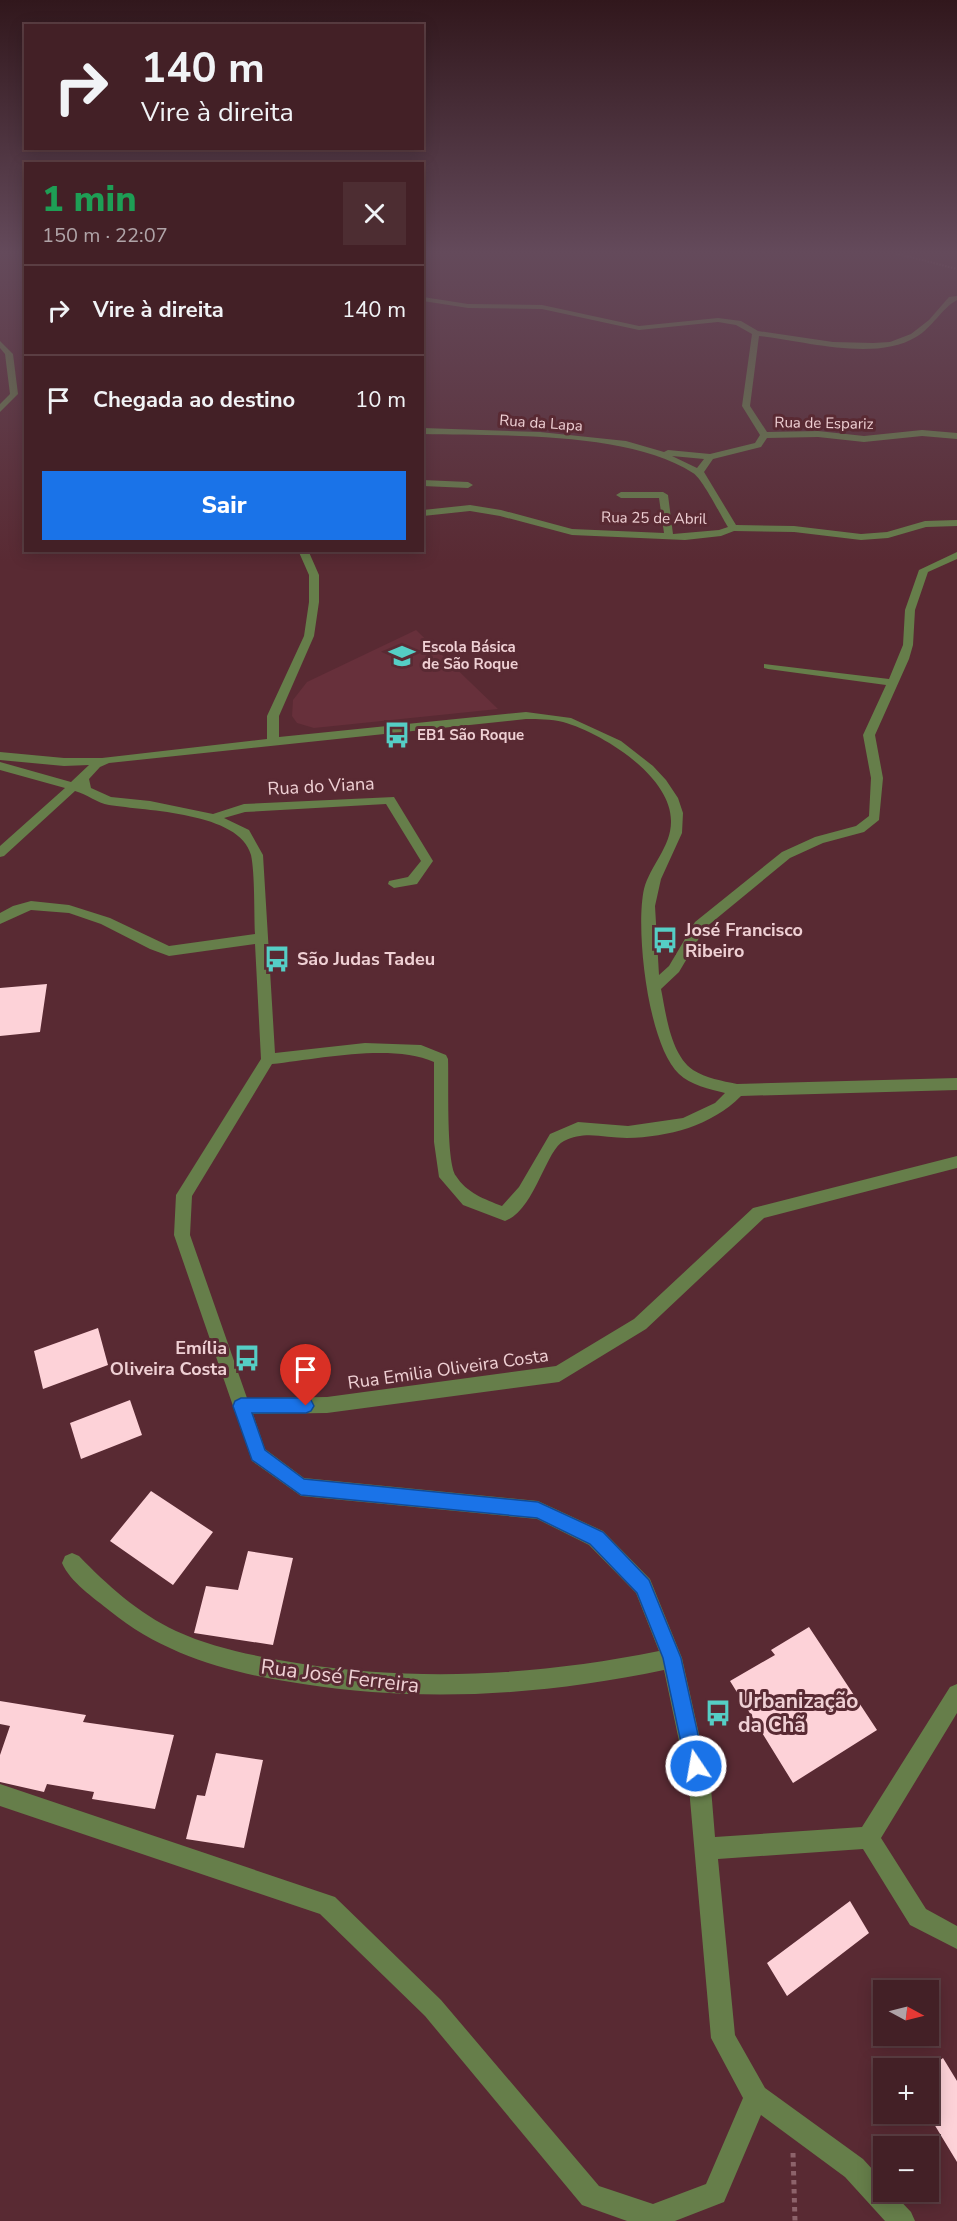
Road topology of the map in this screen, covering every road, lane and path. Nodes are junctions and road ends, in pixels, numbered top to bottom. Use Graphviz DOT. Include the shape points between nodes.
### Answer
graph roads {
  1 [pos="9,355"];
  2 [pos="753,355"];
  3 [pos="0,409"];
  4 [pos="424,431"];
  5 [pos="764,435"];
  6 [pos="957,436"];
  7 [pos="656,452"];
  8 [pos="710,456"];
  9 [pos="699,472"];
  10 [pos="424,483"];
  11 [pos="468,485"];
  12 [pos="621,495"];
  13 [pos="424,513"];
  14 [pos="957,523"];
  15 [pos="734,528"];
  16 [pos="669,536"];
  17 [pos="304,552"];
  18 [pos="957,555"];
  19 [pos="768,666"];
  20 [pos="893,683"];
  21 [pos="273,741"];
  22 [pos="0,756"];
  23 [pos="0,765"];
  24 [pos="57,782"];
  25 [pos="77,783"];
  26 [pos="213,818"];
  27 [pos="0,853"];
  28 [pos="394,884"];
  29 [pos="0,920"];
  30 [pos="262,938"];
  31 [pos="654,987"];
  32 [pos="268,1059"];
  33 [pos="957,1084"];
  34 [pos="737,1090"];
  35 [pos="957,1162"];
  36 [pos="241,1406"];
  37 [pos="72,1563"];
  38 [pos="672,1658"];
  39 [pos="957,1694"];
  40 [pos="0,1795"];
  41 [pos="868,1838"];
  42 [pos="707,1849"];
  43 [pos="957,1938"];
  44 [pos="756,2097"];
  45 [pos="792,2122"];
  46 [pos="795,2221"];
  47 [pos="902,2221"];
  1 -- 3 [label="street" via="14,394"];
  2 -- 5 [label="street" via="746,406"];
  4 -- 7 [label="street, Rua da Lapa" via="540,435 626,444"];
  5 -- 6 [label="street, Rua de Espariz" via="818,434 864,439 922,433"];
  5 -- 8 [label="street, Rua de Espariz" via="758,445"];
  7 -- 8 [label="street, Rua de Espariz"];
  7 -- 9 [label="street"];
  8 -- 9 [label="street"];
  9 -- 15 [label="street"];
  10 -- 11 [label="street"];
  12 -- 16 [label="street" via="663,495"];
  13 -- 16 [label="street, Rua 25 de Abril" via="470,508 572,532"];
  14 -- 15 [label="street, Rua 25 de Abril" via="925,524 888,535 861,537"];
  15 -- 16 [label="street, Rua 25 de Abril" via="722,534"];
  17 -- 21 [label="street" via="314,575 309,636 273,716"];
  18 -- 20 [label="street" via="924,570 910,610 908,645"];
  19 -- 20 [label="street"];
  20 -- 31 [label="street" via="869,735 877,778 875,818 860,829 819,840 786,855 700,925 674,969"];
  21 -- 25 [label="street" via="107,760"];
  21 -- 31 [label="street" via="517,716 566,720 617,743 660,779 677,814 677,832 651,888"];
  22 -- 25 [label="street"];
  23 -- 24 [label="street"];
  24 -- 25 [label="street"];
  24 -- 25 [label="street" via="63,788"];
  25 -- 26 [label="street" via="109,801"];
  25 -- 27 [label="street"];
  26 -- 28 [label="street, Rua do Viana" via="244,808 390,800 427,861 412,881"];
  26 -- 30 [label="street" via="245,833 257,855"];
  29 -- 30 [label="street" via="21,907 77,911 170,951"];
  30 -- 32 [label="street"];
  31 -- 34 [label="street" via="666,1046 682,1070"];
  32 -- 34 [label="street" via="365,1048 421,1050 441,1059 442,1142 447,1177 469,1200 505,1214 525,1192 555,1138 578,1128 628,1132 686,1124 720,1107"];
  32 -- 36 [label="street" via="184,1195 182,1235"];
  33 -- 34 [label="street"];
  35 -- 36 [label="street, Rua Emilia Oliveira Costa" via="759,1213 640,1324 559,1374 327,1405"];
  36 -- 38 [label="street" via="258,1455 301,1487 538,1510 596,1538 643,1586"];
  37 -- 38 [label="street, Rua José Ferreira" via="121,1608 188,1646 226,1659 323,1678 381,1685 499,1686 616,1671"];
  38 -- 42 [label="street" via="700,1788"];
  39 -- 41 [label="street"];
  40 -- 44 [label="street" via="327,1905 433,2008 591,2196 653,2217 715,2193"];
  41 -- 42 [label="street"];
  41 -- 43 [label="street" via="918,1917"];
  42 -- 44 [label="street" via="723,2038"];
  44 -- 45 [label="street"];
  45 -- 46 [label="path"];
  45 -- 47 [label="street" via="854,2168"];
}
